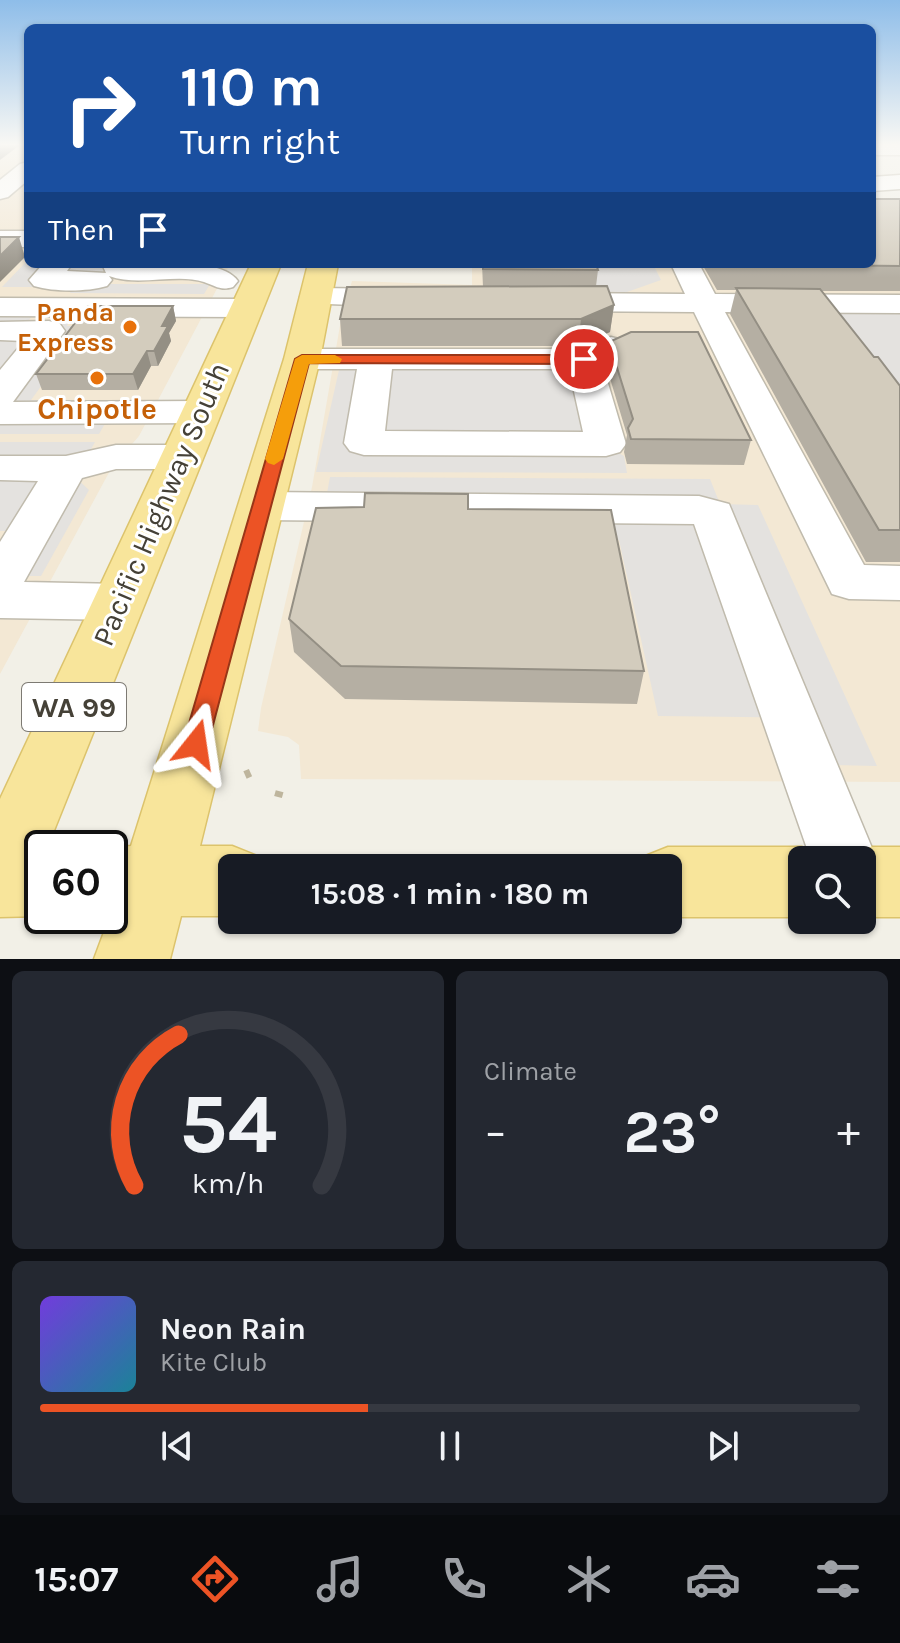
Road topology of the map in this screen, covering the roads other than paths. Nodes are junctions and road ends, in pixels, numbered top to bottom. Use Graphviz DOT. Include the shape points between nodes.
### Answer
graph roads {
  1 [pos="0,239"];
  2 [pos="24,239"];
  3 [pos="117,268"];
  4 [pos="687,268"];
  5 [pos="56,272"];
  6 [pos="313,274"];
  7 [pos="247,284"];
  8 [pos="416,298"];
  9 [pos="528,301"];
  10 [pos="706,303"];
  11 [pos="900,304"];
  12 [pos="11,317"];
  13 [pos="642,332"];
  14 [pos="302,359"];
  15 [pos="376,359"];
  16 [pos="584,359"];
  17 [pos="0,394"];
  18 [pos="201,412"];
  19 [pos="0,413"];
  20 [pos="432,444"];
  21 [pos="180,457"];
  22 [pos="0,468"];
  23 [pos="66,469"];
  24 [pos="261,506"];
  25 [pos="430,507"];
  26 [pos="0,582"];
  27 [pos="900,583"];
  28 [pos="0,600"];
  29 [pos="120,602"];
  30 [pos="839,846"];
  31 [pos="0,879"];
  32 [pos="24,880"];
  33 [pos="132,881"];
  34 [pos="218,881"];
  35 [pos="682,882"];
  36 [pos="788,882"];
  37 [pos="876,882"];
  38 [pos="900,882"];
  39 [pos="132,959"];
  1 -- 2 [label="lane"];
  3 -- 7 [label="lane" via="209,273"];
  4 -- 10 [label="lane"];
  5 -- 7 [label="lane"];
  5 -- 12 [label="lane"];
  6 -- 8 [label="lane"];
  6 -- 14 [label="main road"];
  7 -- 12 [label="lane"];
  7 -- 18 [label="main road, Pacific Highway South / WA 99"];
  9 -- 10 [label="lane"];
  10 -- 11 [label="lane"];
  10 -- 27 [label="lane" via="849,582"];
  12 -- 17 [label="lane" via="49,331"];
  13 -- 16 [label="lane"];
  14 -- 15 [label="lane"];
  14 -- 24 [label="main road"];
  15 -- 16 [label="lane"];
  15 -- 20 [label="lane" via="364,443"];
  16 -- 20 [label="lane" via="606,444"];
  18 -- 19 [label="lane"];
  18 -- 21 [label="main road, Pacific Highway South / WA 99"];
  20 -- 25 [label="lane"];
  21 -- 23 [label="lane" via="116,457"];
  21 -- 29 [label="main road, Pacific Highway South / WA 99"];
  22 -- 23 [label="lane"];
  23 -- 26 [label="lane"];
  24 -- 25 [label="lane"];
  24 -- 33 [label="main road"];
  25 -- 30 [label="lane" via="699,510 716,516"];
  28 -- 29 [label="lane"];
  29 -- 31 [label="main road, Pacific Highway South / WA 99"];
  31 -- 32 [label="main road"];
  33 -- 34 [label="main road"];
  33 -- 39 [label="main road"];
  35 -- 36 [label="main road"];
  37 -- 38 [label="main road"];
}
